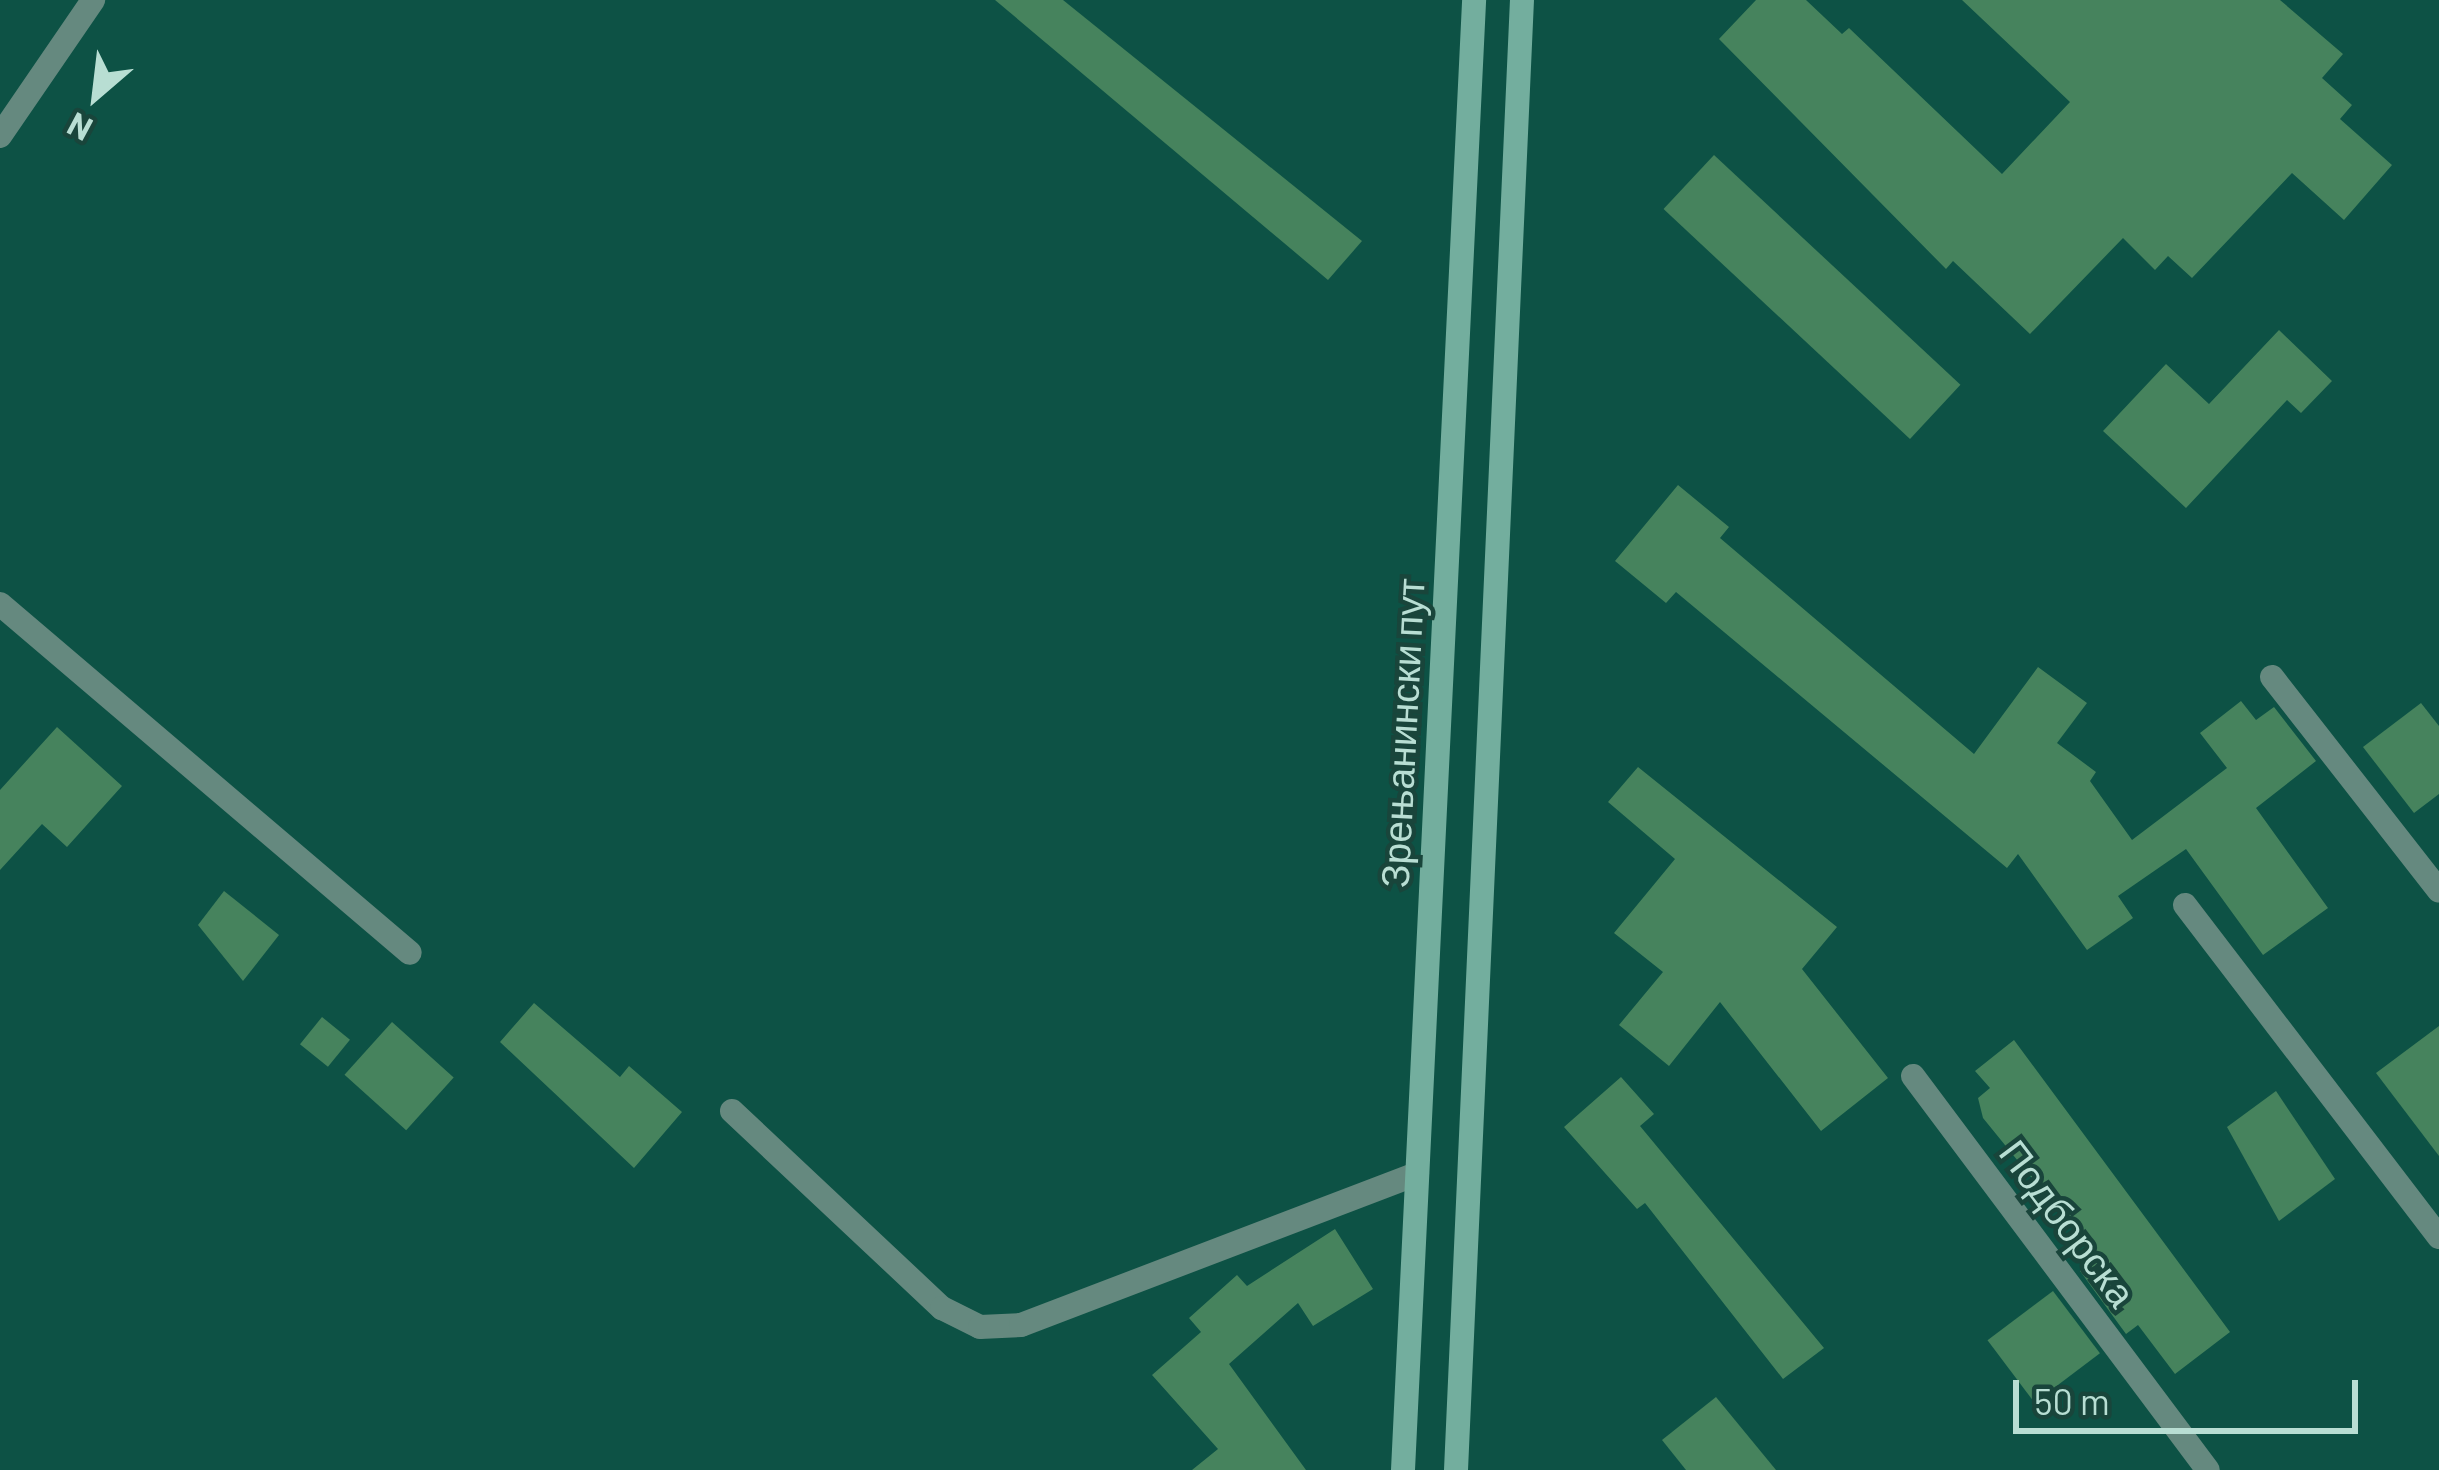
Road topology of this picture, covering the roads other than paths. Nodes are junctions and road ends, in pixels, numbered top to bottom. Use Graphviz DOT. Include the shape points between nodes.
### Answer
graph roads {
  1 [pos="93,0"];
  2 [pos="1474,0"];
  3 [pos="1522,0"];
  4 [pos="0,136"];
  5 [pos="0,604"];
  6 [pos="2272,677"];
  7 [pos="2439,891"];
  8 [pos="2186,905"];
  9 [pos="410,953"];
  10 [pos="1913,1076"];
  11 [pos="731,1111"];
  12 [pos="1417,1174"];
  13 [pos="2439,1238"];
  14 [pos="1403,1470"];
  15 [pos="1456,1470"];
  16 [pos="2208,1470"];
  1 -- 4 [label="street"];
  2 -- 12 [label="main road, Зрењанински пут"];
  3 -- 15 [label="main road"];
  5 -- 9 [label="street"];
  6 -- 7 [label="street"];
  8 -- 13 [label="street"];
  10 -- 16 [label="street, Подборска"];
  11 -- 12 [label="street" via="942,1308 980,1327 1021,1325"];
  12 -- 14 [label="main road, Зрењанински пут"];
}
